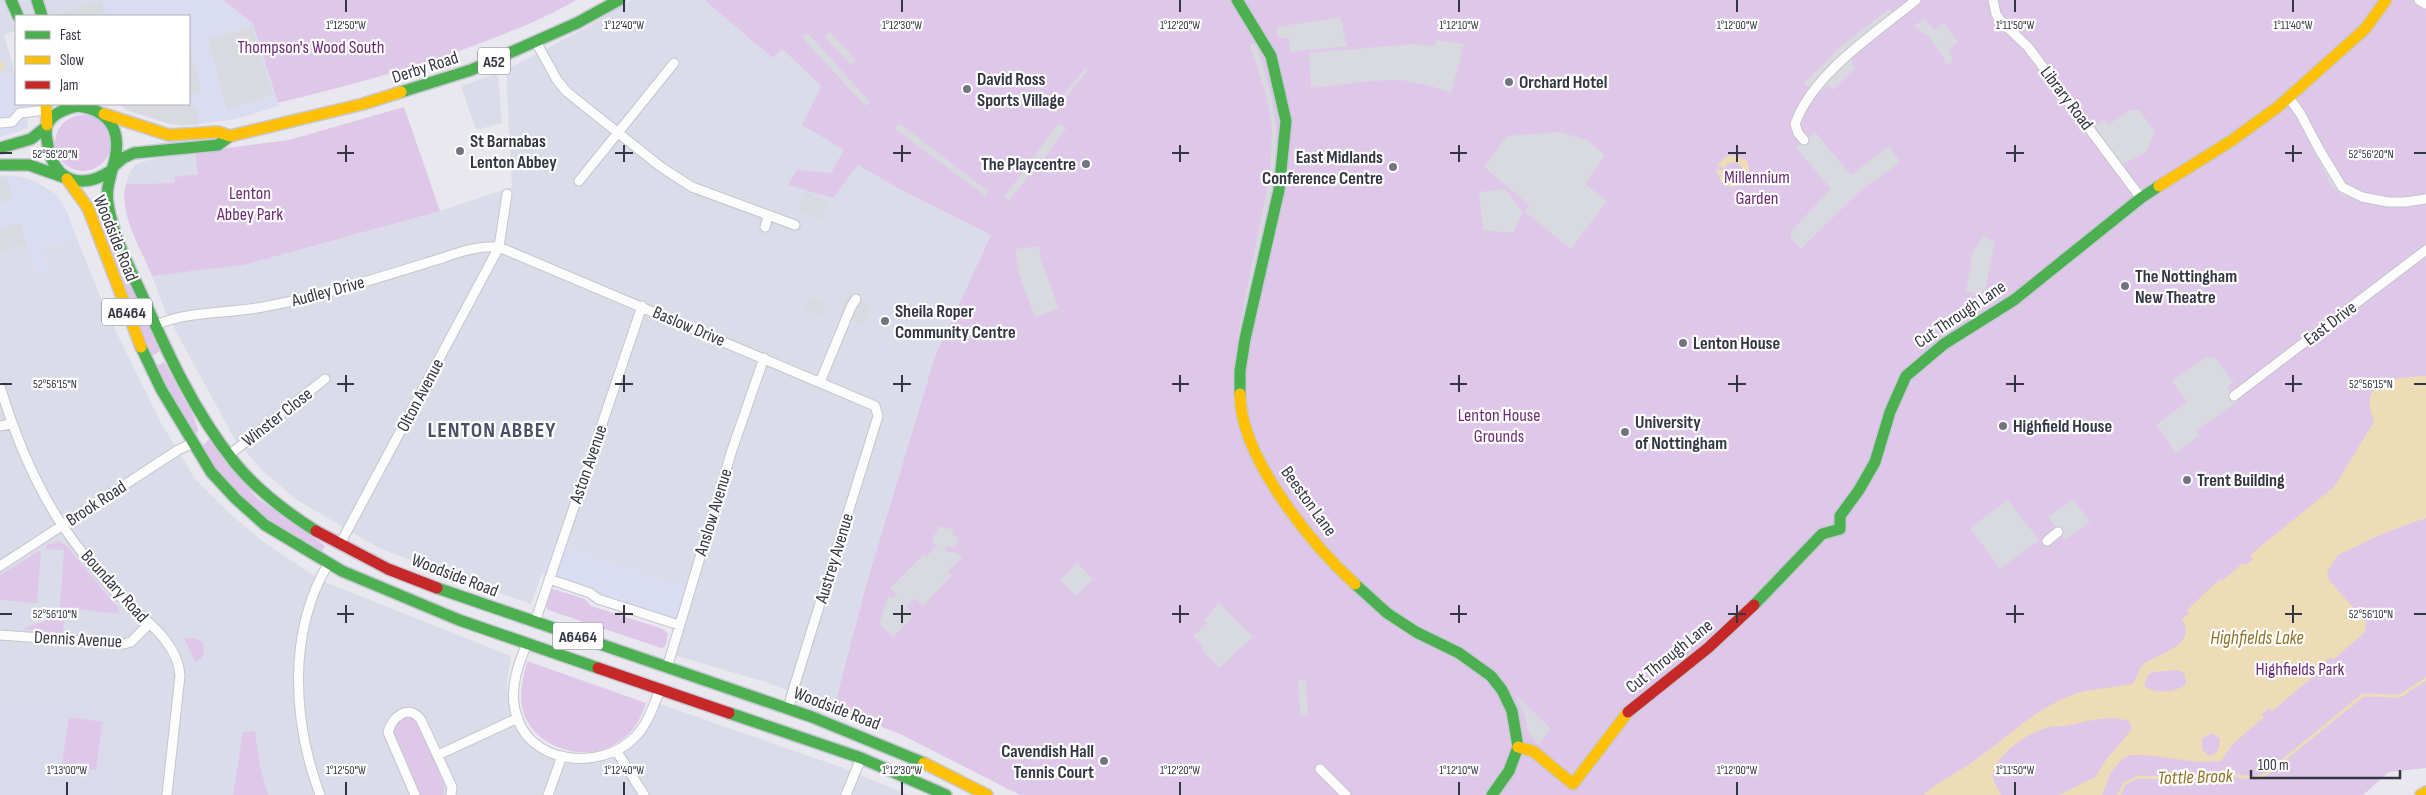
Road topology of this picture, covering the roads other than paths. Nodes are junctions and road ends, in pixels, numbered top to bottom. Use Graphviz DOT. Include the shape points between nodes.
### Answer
graph roads {
  1 [pos="11,0"];
  2 [pos="36,0"];
  3 [pos="618,0"];
  4 [pos="1237,0"];
  5 [pos="1916,0"];
  6 [pos="1994,0"];
  7 [pos="2386,0"];
  8 [pos="2419,0"];
  9 [pos="2426,4"];
  10 [pos="18,15"];
  11 [pos="42,15"];
  12 [pos="536,42"];
  13 [pos="674,63"];
  14 [pos="2289,98"];
  15 [pos="47,107"];
  16 [pos="97,109"];
  17 [pos="0,123"];
  18 [pos="47,126"];
  19 [pos="617,133"];
  20 [pos="230,136"];
  21 [pos="1804,140"];
  22 [pos="0,148"];
  23 [pos="0,165"];
  24 [pos="113,168"];
  25 [pos="66,178"];
  26 [pos="579,181"];
  27 [pos="507,194"];
  28 [pos="2141,198"];
  29 [pos="2426,199"];
  30 [pos="768,216"];
  31 [pos="795,224"];
  32 [pos="765,226"];
  33 [pos="499,247"];
  34 [pos="2426,250"];
  35 [pos="856,299"];
  36 [pos="642,306"];
  37 [pos="156,325"];
  38 [pos="764,358"];
  39 [pos="325,379"];
  40 [pos="820,382"];
  41 [pos="0,386"];
  42 [pos="2234,396"];
  43 [pos="877,409"];
  44 [pos="207,421"];
  45 [pos="11,424"];
  46 [pos="0,426"];
  47 [pos="193,443"];
  48 [pos="230,455"];
  49 [pos="62,525"];
  50 [pos="2058,532"];
  51 [pos="2047,541"];
  52 [pos="340,544"];
  53 [pos="328,564"];
  54 [pos="0,566"];
  55 [pos="549,579"];
  56 [pos="535,622"];
  57 [pos="149,624"];
  58 [pos="679,626"];
  59 [pos="0,635"];
  60 [pos="527,644"];
  61 [pos="667,668"];
  62 [pos="660,690"];
  63 [pos="790,709"];
  64 [pos="518,718"];
  65 [pos="868,738"];
  66 [pos="1518,748"];
  67 [pos="617,752"];
  68 [pos="438,755"];
  69 [pos="562,756"];
  70 [pos="861,758"];
  71 [pos="1320,769"];
  72 [pos="2426,792"];
  73 [pos="167,795"];
  74 [pos="320,795"];
  75 [pos="416,795"];
  76 [pos="451,795"];
  77 [pos="548,795"];
  78 [pos="644,795"];
  79 [pos="846,795"];
  80 [pos="946,795"];
  81 [pos="987,795"];
  82 [pos="1346,795"];
  83 [pos="1492,795"];
  84 [pos="2421,795"];
  1 -- 10 [label="main road"];
  2 -- 11 [label="main road"];
  3 -- 12 [label="main road, Derby Road / A52"];
  4 -- 66 [label="main road, Beeston Lane" via="1271,56 1286,121 1279,190 1246,328 1240,371 1240,411 1250,440 1276,491 1333,564 1387,613 1416,632 1459,653 1491,676 1512,711"];
  5 -- 21 [label="street" via="1839,63 1814,91 1795,124"];
  6 -- 28 [label="street, Library Road" via="2000,20 2028,47"];
  7 -- 14 [label="main road, Cut Through Lane" via="2365,29"];
  8 -- 9 [label="street"];
  12 -- 19 [label="street" via="561,86"];
  12 -- 20 [label="main road, Derby Road / A52" via="472,70 422,86 305,120"];
  13 -- 19 [label="street"];
  14 -- 28 [label="main road, Cut Through Lane" via="2231,141"];
  14 -- 29 [label="street" via="2342,187 2362,197 2388,202"];
  15 -- 17 [label="street" via="20,113 12,122"];
  15 -- 18 [label="main road"];
  16 -- 18 [label="main road, A52" via="84,106 66,109"];
  16 -- 20 [label="main road, Derby Road / A52" via="162,134 218,132"];
  16 -- 24 [label="main road" via="115,127 119,140"];
  18 -- 22 [label="main road, A52" via="31,140"];
  18 -- 25 [label="main road" via="50,155 55,167"];
  19 -- 26 [label="street"];
  19 -- 30 [label="street" via="692,187"];
  20 -- 24 [label="main road, Derby Road / A52" via="218,145 134,153"];
  23 -- 25 [label="main road, A52" via="28,165"];
  24 -- 25 [label="main road, A52" via="91,181"];
  24 -- 37 [label="main road, Woodside Road / A6464" via="107,190 109,206 128,264"];
  25 -- 47 [label="main road, Woodside Road / A6464" via="88,208 147,364"];
  27 -- 33 [label="street, Olton Avenue"];
  28 -- 66 [label="main road, Cut Through Lane" via="2014,300 1944,344 1906,376 1890,412 1875,462 1840,516 1840,529 1822,534 1760,600 1708,648 1631,709 1573,784 1533,751"];
  30 -- 31 [label="street"];
  30 -- 32 [label="street"];
  33 -- 36 [label="street, Baslow Drive"];
  33 -- 37 [label="street, Audley Drive" via="475,248 303,299 247,310 176,318"];
  33 -- 52 [label="street, Olton Avenue"];
  34 -- 42 [label="street, East Drive"];
  35 -- 40 [label="street"];
  36 -- 38 [label="street, Baslow Drive"];
  36 -- 55 [label="street, Aston Avenue"];
  37 -- 44 [label="main road, Woodside Road / A6464"];
  38 -- 40 [label="street, Baslow Drive"];
  38 -- 58 [label="street, Anslow Avenue" via="732,450"];
  39 -- 48 [label="street, Winster Close"];
  40 -- 43 [label="street, Baslow Drive" via="871,403"];
  41 -- 45 [label="street, Boundary Road"];
  43 -- 63 [label="street, Austrey Avenue" via="878,416"];
  44 -- 47 [label="main road" via="202,436"];
  44 -- 48 [label="main road, Woodside Road / A6464"];
  45 -- 46 [label="street"];
  45 -- 49 [label="street, Boundary Road" via="31,473"];
  47 -- 49 [label="street, Brook Road"];
  47 -- 53 [label="main road, Woodside Road / A6464" via="212,472 265,525"];
  48 -- 52 [label="main road, Woodside Road / A6464" via="248,478 275,502 309,528"];
  49 -- 54 [label="street, Brook Road"];
  49 -- 57 [label="street, Boundary Road" via="109,585"];
  50 -- 51 [label="street"];
  52 -- 56 [label="main road, Woodside Road / A6464" via="433,586"];
  53 -- 60 [label="main road, Woodside Road / A6464" via="459,620"];
  53 -- 74 [label="street" via="309,610 298,669 302,731"];
  55 -- 56 [label="street, Aston Avenue"];
  55 -- 58 [label="street"];
  56 -- 61 [label="main road, Woodside Road / A6464"];
  57 -- 59 [label="street, Dennis Avenue" via="131,642 124,644"];
  57 -- 73 [label="street, Boundary Road" via="171,646 180,668"];
  58 -- 61 [label="street, Anslow Avenue"];
  60 -- 62 [label="main road, Woodside Road / A6464"];
  60 -- 64 [label="street" via="515,676"];
  61 -- 62 [label="main road"];
  61 -- 63 [label="main road, Woodside Road / A6464"];
  62 -- 67 [label="street" via="645,724 635,738"];
  62 -- 70 [label="main road, Woodside Road / A6464"];
  63 -- 65 [label="main road, Woodside Road / A6464"];
  64 -- 68 [label="street"];
  64 -- 69 [label="street" via="532,741"];
  65 -- 70 [label="main road"];
  65 -- 81 [label="main road, Woodside Road / A6464"];
  66 -- 83 [label="main road"];
  67 -- 69 [label="street" via="592,759"];
  67 -- 78 [label="street"];
  68 -- 75 [label="street" via="418,716 400,714 390,724 388,732"];
  68 -- 76 [label="street" via="452,787"];
  69 -- 77 [label="street"];
  70 -- 79 [label="street"];
  70 -- 80 [label="main road, Woodside Road / A6464"];
  71 -- 82 [label="street"];
  72 -- 84 [label="main road"];
}
